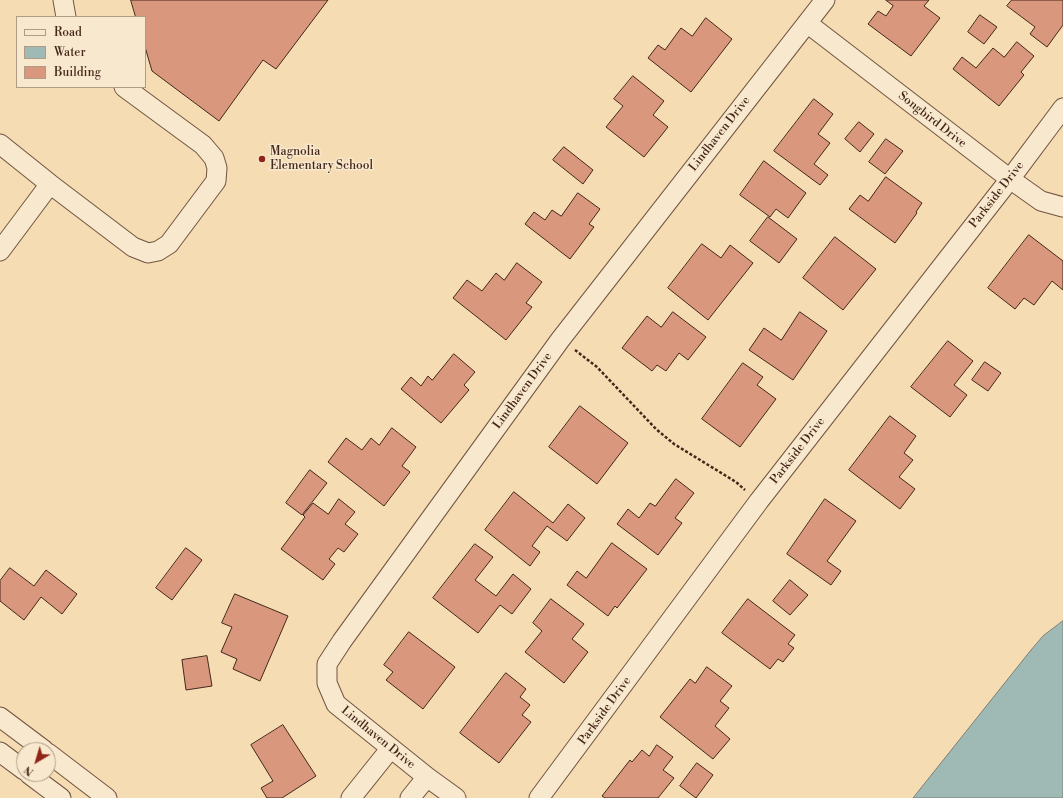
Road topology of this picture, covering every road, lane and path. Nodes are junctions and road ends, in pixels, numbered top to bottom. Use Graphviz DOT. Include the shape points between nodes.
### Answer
graph roads {
  1 [pos="63,0"];
  2 [pos="824,0"];
  3 [pos="66,16"];
  4 [pos="807,23"];
  5 [pos="125,88"];
  6 [pos="1063,108"];
  7 [pos="0,144"];
  8 [pos="1010,179"];
  9 [pos="50,184"];
  10 [pos="1063,207"];
  11 [pos="0,251"];
  12 [pos="560,340"];
  13 [pos="759,501"];
  14 [pos="0,716"];
  15 [pos="34,742"];
  16 [pos="391,748"];
  17 [pos="0,752"];
  18 [pos="56,759"];
  19 [pos="16,764"];
  20 [pos="427,777"];
  21 [pos="40,782"];
  22 [pos="61,798"];
  23 [pos="107,798"];
  24 [pos="351,798"];
  25 [pos="410,798"];
  26 [pos="456,798"];
  27 [pos="539,798"];
  1 -- 3 [label="street"];
  2 -- 4 [label="street, Lindhaven Drive"];
  4 -- 8 [label="street, Songbird Drive"];
  4 -- 12 [label="street, Lindhaven Drive"];
  5 -- 9 [label="street" via="203,145 214,158 217,168 216,181 169,244 158,251 148,253 133,247"];
  6 -- 8 [label="street, Parkside Drive"];
  7 -- 9 [label="street"];
  8 -- 10 [label="street, Songbird Drive" via="1041,201"];
  8 -- 13 [label="street, Parkside Drive"];
  9 -- 11 [label="street"];
  12 -- 13 [label="path" via="597,367 656,430 736,482"];
  12 -- 16 [label="street, Lindhaven Drive" via="342,641 328,664 327,683 336,704"];
  13 -- 27 [label="street, Parkside Drive"];
  14 -- 15 [label="street"];
  16 -- 20 [label="street, Lindhaven Drive"];
  16 -- 24 [label="street"];
  17 -- 19 [label="street"];
  18 -- 23 [label="street"];
  20 -- 25 [label="street"];
  20 -- 26 [label="street"];
  21 -- 22 [label="street"];
}
